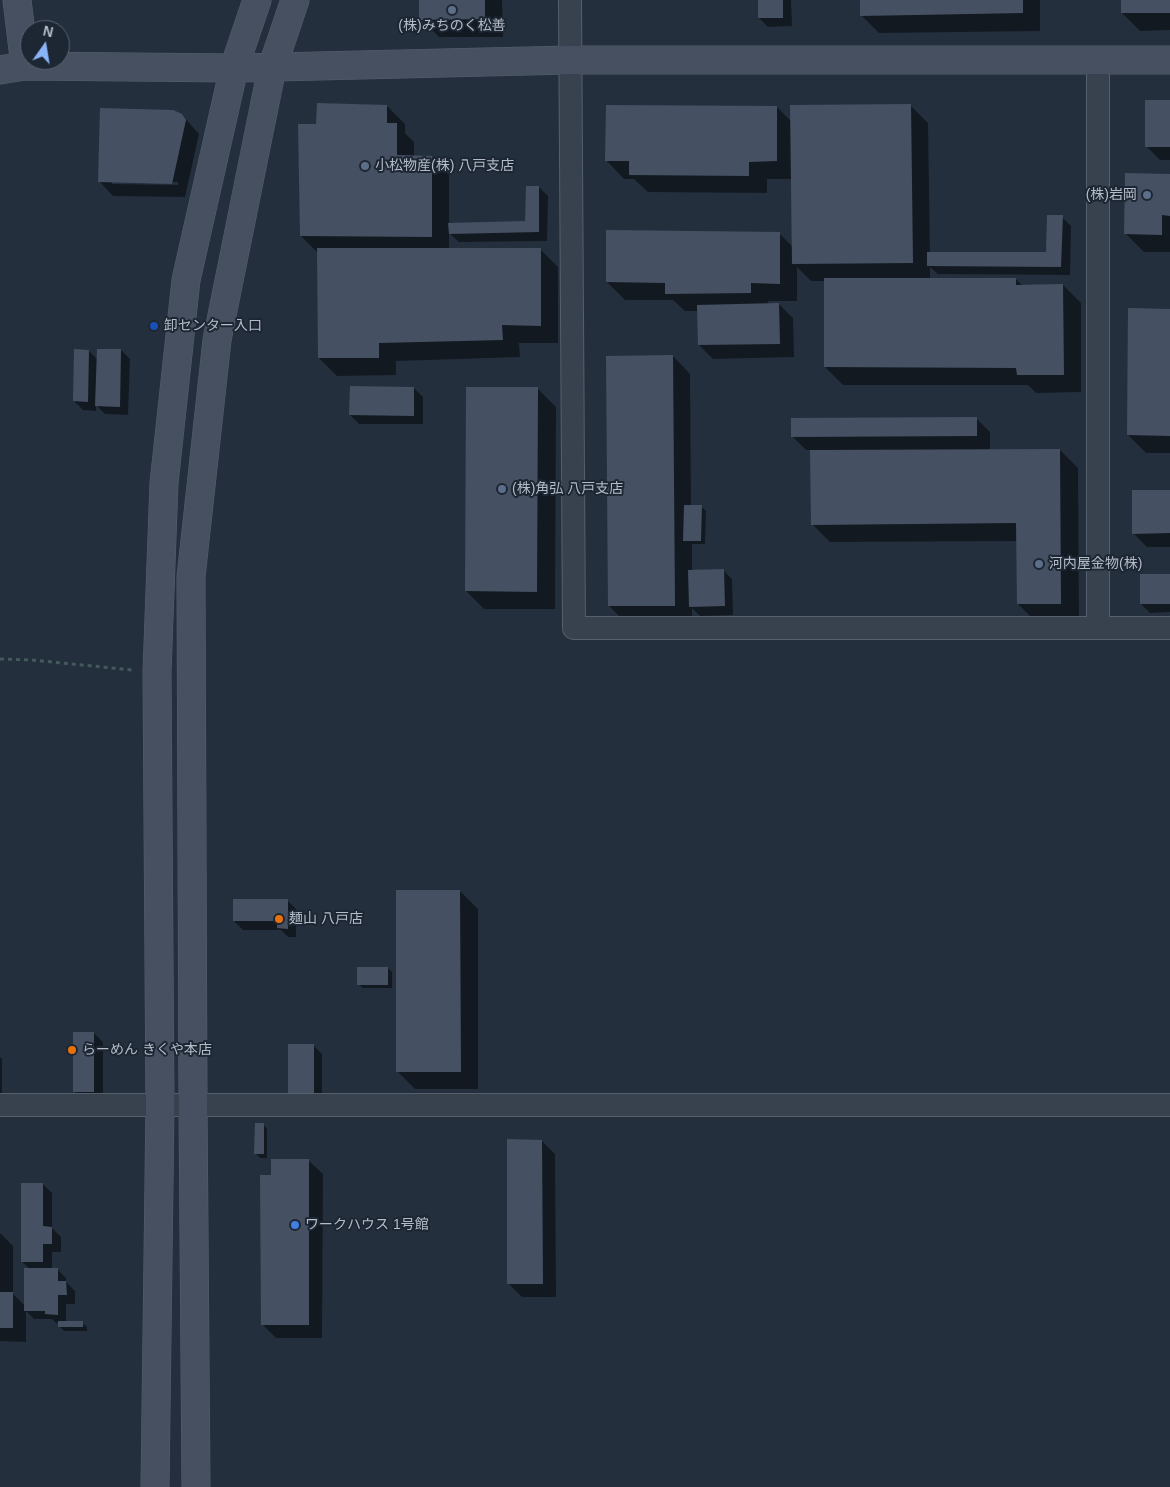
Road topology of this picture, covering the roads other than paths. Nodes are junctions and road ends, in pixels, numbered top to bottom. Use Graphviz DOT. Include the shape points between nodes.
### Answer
graph roads {
  1 [pos="18,0"];
  2 [pos="257,0"];
  3 [pos="295,0"];
  4 [pos="570,0"];
  5 [pos="570,60"];
  6 [pos="1170,60"];
  7 [pos="1098,61"];
  8 [pos="13,68"];
  9 [pos="234,68"];
  10 [pos="272,68"];
  11 [pos="1098,628"];
  12 [pos="1170,628"];
  13 [pos="0,1105"];
  14 [pos="160,1105"];
  15 [pos="193,1105"];
  16 [pos="1170,1105"];
  17 [pos="155,1487"];
  18 [pos="196,1487"];
  1 -- 8 [label="street"];
  2 -- 9 [label="street"];
  3 -- 10 [label="street"];
  4 -- 5 [label="street"];
  5 -- 7 [label="street"];
  5 -- 10 [label="street"];
  5 -- 11 [label="street" via="574,628"];
  6 -- 7 [label="street"];
  7 -- 11 [label="street"];
  8 -- 9 [label="street"];
  9 -- 10 [label="street"];
  9 -- 14 [label="street" via="186,280 164,483 157,672"];
  10 -- 15 [label="street" via="217,340 191,577"];
  11 -- 12 [label="street"];
  13 -- 14 [label="street"];
  14 -- 15 [label="street"];
  14 -- 17 [label="street"];
  15 -- 16 [label="street"];
  15 -- 18 [label="street"];
}
